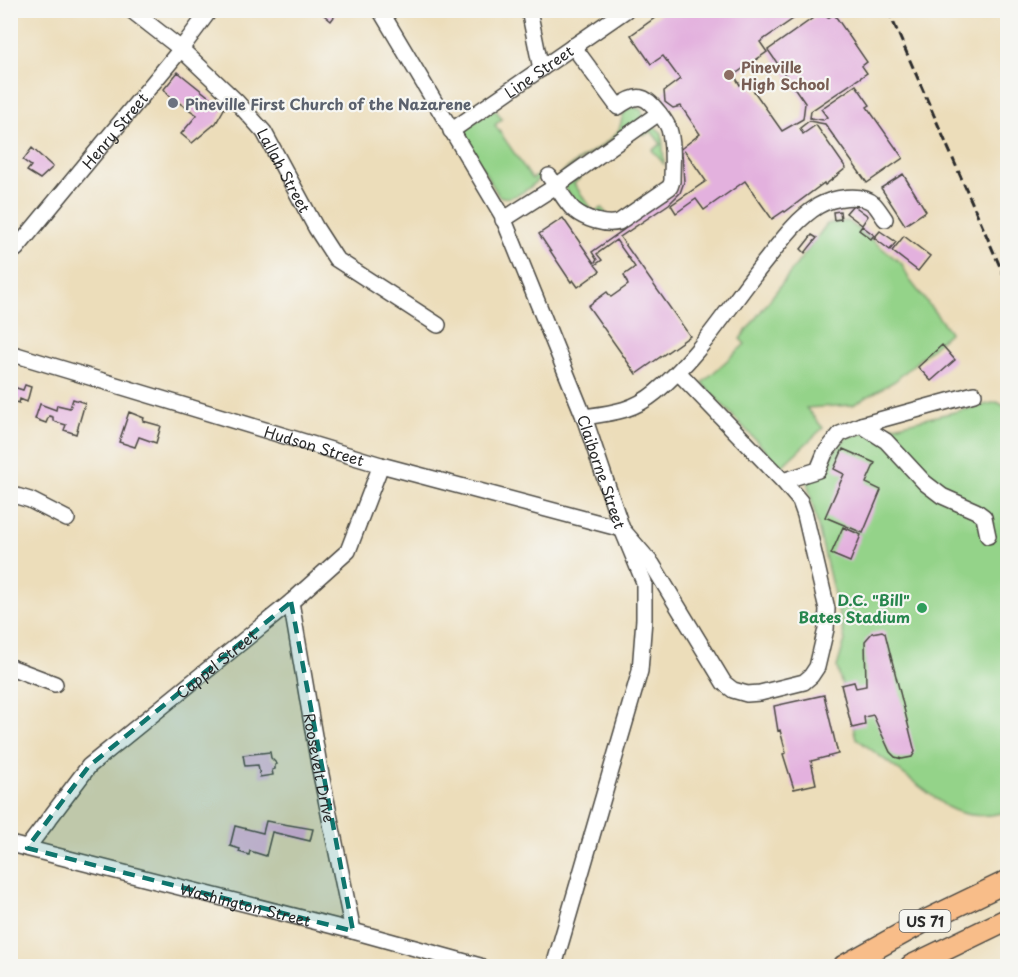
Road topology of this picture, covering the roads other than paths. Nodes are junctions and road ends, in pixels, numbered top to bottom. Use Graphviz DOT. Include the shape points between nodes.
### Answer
graph roads {
  1 [pos="131,10"];
  2 [pos="210,10"];
  3 [pos="529,10"];
  4 [pos="626,10"];
  5 [pos="388,13"];
  6 [pos="573,46"];
  7 [pos="181,48"];
  8 [pos="541,69"];
  9 [pos="654,117"];
  10 [pos="452,131"];
  11 [pos="553,181"];
  12 [pos="538,198"];
  13 [pos="574,210"];
  14 [pos="885,219"];
  15 [pos="503,220"];
  16 [pos="13,246"];
  17 [pos="438,325"];
  18 [pos="10,353"];
  19 [pos="678,372"];
  20 [pos="974,394"];
  21 [pos="584,417"];
  22 [pos="861,425"];
  23 [pos="381,465"];
  24 [pos="783,481"];
  25 [pos="10,494"];
  26 [pos="67,519"];
  27 [pos="622,529"];
  28 [pos="987,536"];
  29 [pos="291,602"];
  30 [pos="10,667"];
  31 [pos="55,684"];
  32 [pos="10,844"];
  33 [pos="27,848"];
  34 [pos="1008,881"];
  35 [pos="1008,919"];
  36 [pos="353,931"];
  37 [pos="480,966"];
  38 [pos="554,966"];
  39 [pos="844,966"];
  40 [pos="911,966"];
  1 -- 7 [label="street, Lallah Street"];
  2 -- 7 [label="street, Henry Street"];
  3 -- 8 [label="street"];
  4 -- 6 [label="street, Line Street"];
  5 -- 10 [label="street, Claiborne Street"];
  6 -- 8 [label="street, Line Street"];
  6 -- 9 [label="street" via="618,107 629,99 644,98 649,101"];
  7 -- 16 [label="street, Henry Street"];
  7 -- 17 [label="street, Lallah Street" via="264,132 336,259"];
  8 -- 10 [label="street, Line Street"];
  9 -- 11 [label="street"];
  9 -- 13 [label="street" via="669,129 670,187 612,224 603,224"];
  10 -- 15 [label="street, Claiborne Street"];
  11 -- 12 [label="street"];
  11 -- 13 [label="street"];
  12 -- 13 [label="street" via="553,198"];
  12 -- 15 [label="street"];
  14 -- 19 [label="street" via="873,203 848,197 815,208 778,244"];
  15 -- 21 [label="street, Claiborne Street"];
  18 -- 23 [label="street, Hudson Street"];
  19 -- 21 [label="street" via="638,406"];
  19 -- 24 [label="street"];
  20 -- 22 [label="street"];
  21 -- 27 [label="street, Claiborne Street"];
  22 -- 24 [label="street" via="840,434 818,470"];
  22 -- 28 [label="street" via="886,441 942,496 984,517"];
  23 -- 27 [label="street, Hudson Street"];
  23 -- 29 [label="street, Cappel Street" via="348,551"];
  24 -- 27 [label="street" via="800,501 805,515 827,609 817,667 804,681 747,694 724,683 652,564"];
  25 -- 26 [label="street"];
  27 -- 38 [label="street, Claiborne Street" via="644,582 639,671"];
  29 -- 33 [label="street, Cappel Street" via="89,766"];
  29 -- 36 [label="street, Roosevelt Drive"];
  30 -- 31 [label="street"];
  32 -- 33 [label="street, Washington Street"];
  33 -- 36 [label="street, Washington Street"];
  34 -- 39 [label="highway, US 71"];
  35 -- 40 [label="highway, US 71"];
  36 -- 37 [label="street, Washington Street"];
}
